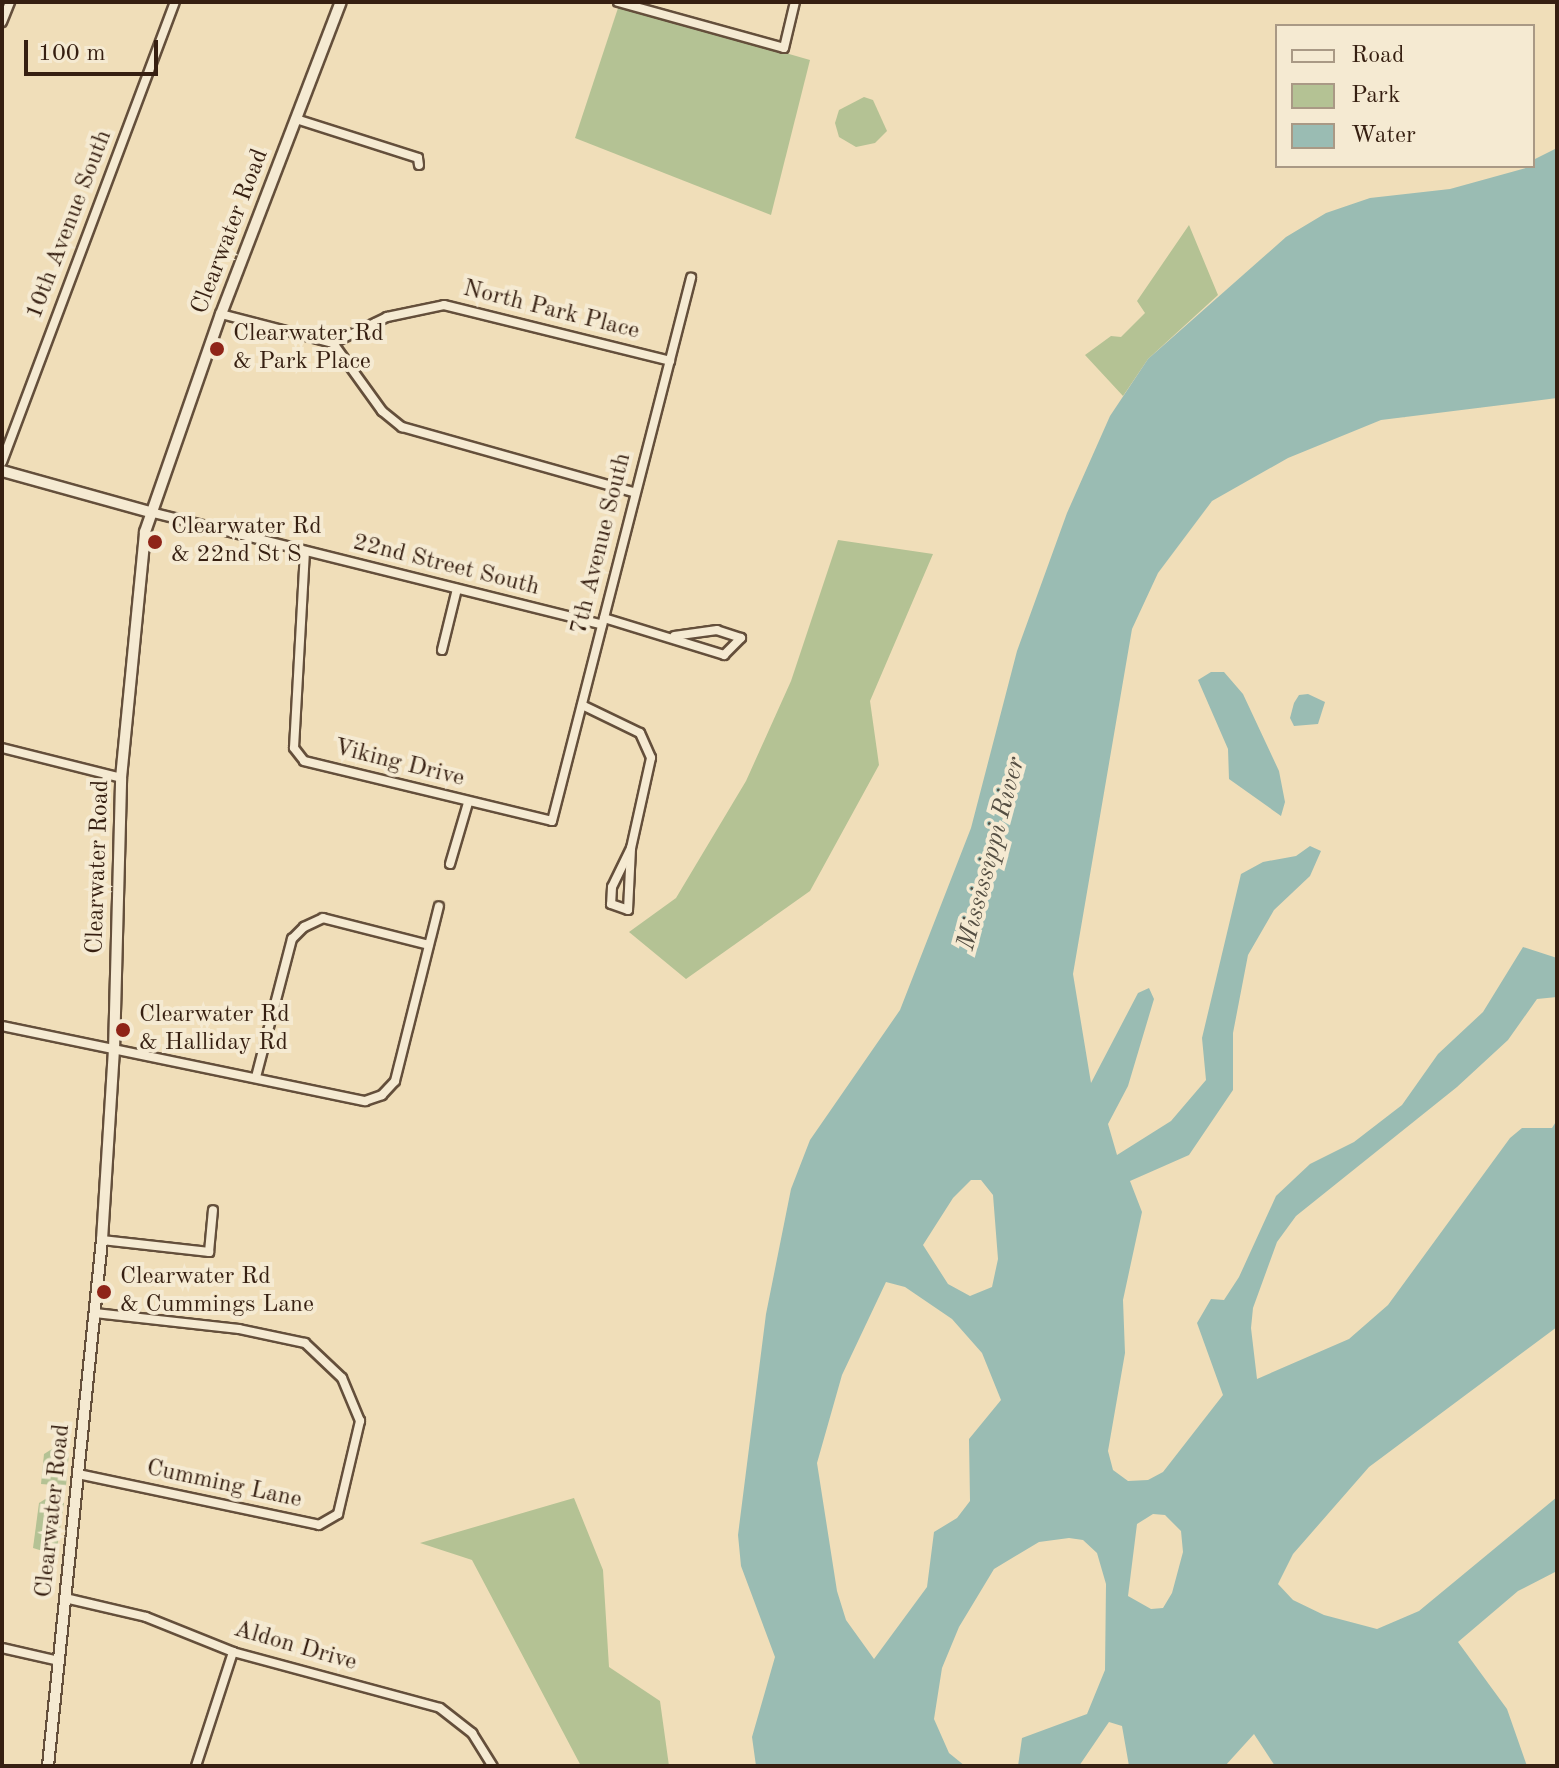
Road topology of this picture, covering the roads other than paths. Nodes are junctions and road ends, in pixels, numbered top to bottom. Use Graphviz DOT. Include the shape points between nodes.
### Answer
graph roads {
  1 [pos="10,2"];
  2 [pos="175,2"];
  3 [pos="341,2"];
  4 [pos="618,2"];
  5 [pos="795,2"];
  6 [pos="644,6"];
  7 [pos="2,22"];
  8 [pos="296,119"];
  9 [pos="419,165"];
  10 [pos="691,278"];
  11 [pos="221,314"];
  12 [pos="333,343"];
  13 [pos="670,361"];
  14 [pos="2,462"];
  15 [pos="2,471"];
  16 [pos="634,492"];
  17 [pos="150,512"];
  18 [pos="305,551"];
  19 [pos="457,589"];
  20 [pos="603,621"];
  21 [pos="674,636"];
  22 [pos="442,650"];
  23 [pos="582,705"];
  24 [pos="2,748"];
  25 [pos="121,778"];
  26 [pos="468,803"];
  27 [pos="552,821"];
  28 [pos="631,848"];
  29 [pos="450,864"];
  30 [pos="439,906"];
  31 [pos="429,945"];
  32 [pos="2,1026"];
  33 [pos="114,1051"];
  34 [pos="256,1077"];
  35 [pos="213,1210"];
  36 [pos="102,1240"];
  37 [pos="95,1313"];
  38 [pos="78,1474"];
  39 [pos="65,1598"];
  40 [pos="2,1648"];
  41 [pos="233,1652"];
  42 [pos="59,1661"];
  43 [pos="48,1766"];
  44 [pos="196,1766"];
  45 [pos="493,1766"];
  1 -- 7 [label="street"];
  2 -- 14 [label="street, 10th Avenue South"];
  3 -- 8 [label="street, Clearwater Road"];
  4 -- 6 [label="street"];
  5 -- 6 [label="street" via="784,48"];
  8 -- 9 [label="street" via="418,158"];
  8 -- 11 [label="street, Clearwater Road"];
  10 -- 13 [label="street, 7th Avenue South"];
  11 -- 12 [label="street"];
  11 -- 17 [label="street, Clearwater Road"];
  12 -- 13 [label="street, North Park Place" via="387,317 444,305"];
  12 -- 16 [label="street" via="382,411 402,427"];
  13 -- 16 [label="street, 7th Avenue South"];
  15 -- 17 [label="street, 22nd Street South"];
  16 -- 20 [label="street, 7th Avenue South"];
  17 -- 18 [label="street, 22nd Street South"];
  17 -- 25 [label="street, Clearwater Road" via="140,563"];
  18 -- 19 [label="street, 22nd Street South"];
  18 -- 26 [label="street, Viking Drive" via="294,748 304,761"];
  19 -- 20 [label="street, 22nd Street South"];
  19 -- 22 [label="street"];
  20 -- 21 [label="street, 22nd Street South"];
  20 -- 23 [label="street, 7th Avenue South"];
  21 -- 21 [label="street, 22nd Street South" via="724,655 741,638 717,630"];
  23 -- 27 [label="street, 7th Avenue South"];
  23 -- 28 [label="street" via="640,733 651,758"];
  24 -- 25 [label="street"];
  25 -- 33 [label="street, Clearwater Road"];
  26 -- 27 [label="street, Viking Drive"];
  26 -- 29 [label="street"];
  28 -- 28 [label="street" via="612,887 611,904 628,910"];
  30 -- 31 [label="street"];
  31 -- 34 [label="street" via="395,1081 382,1095 365,1101"];
  31 -- 34 [label="street" via="323,918 304,927 292,939"];
  32 -- 33 [label="street"];
  33 -- 34 [label="street"];
  33 -- 36 [label="street, Clearwater Road"];
  35 -- 36 [label="street" via="209,1252"];
  36 -- 37 [label="street, Clearwater Road"];
  37 -- 38 [label="street, Clearwater Road"];
  37 -- 38 [label="street, Cumming Lane" via="239,1329 305,1343 342,1378 360,1421 338,1514 319,1525"];
  38 -- 39 [label="street, Clearwater Road"];
  39 -- 41 [label="street, Aldon Drive" via="146,1617"];
  39 -- 42 [label="street, Clearwater Road"];
  40 -- 42 [label="street"];
  41 -- 44 [label="street"];
  41 -- 45 [label="street, Aldon Drive" via="440,1708 472,1733"];
  42 -- 43 [label="street, Clearwater Road"];
}
